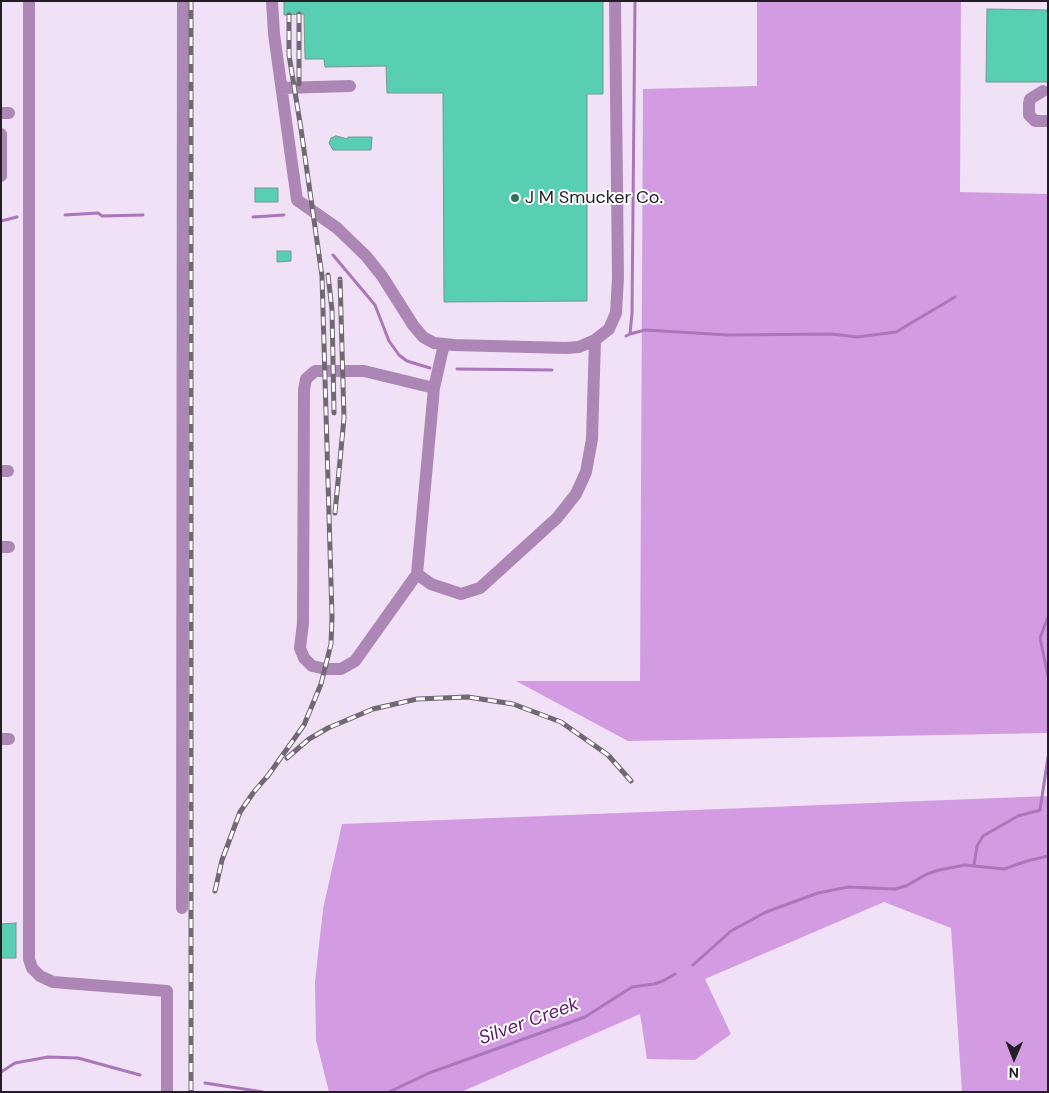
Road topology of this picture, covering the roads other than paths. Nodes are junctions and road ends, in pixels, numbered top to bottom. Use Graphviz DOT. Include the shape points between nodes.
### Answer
graph roads {
  1 [pos="28,1"];
  2 [pos="183,1"];
  3 [pos="272,1"];
  4 [pos="615,1"];
  5 [pos="350,86"];
  6 [pos="282,88"];
  7 [pos="1043,91"];
  8 [pos="1048,121"];
  9 [pos="1,134"];
  10 [pos="2,157"];
  11 [pos="1,176"];
  12 [pos="595,340"];
  13 [pos="444,344"];
  14 [pos="434,388"];
  15 [pos="417,574"];
  16 [pos="182,908"];
  17 [pos="167,1092"];
  1 -- 17 [label="lane" via="29,959 40,976 53,982 167,991"];
  2 -- 16 [label="lane"];
  3 -- 6 [label="lane"];
  4 -- 12 [label="lane" via="616,313 609,329"];
  5 -- 6 [label="lane"];
  6 -- 13 [label="lane" via="298,200 337,228 366,256 423,337"];
  7 -- 8 [label="lane" via="1030,99 1029,115 1034,121"];
  9 -- 10 [label="lane"];
  10 -- 11 [label="lane"];
  12 -- 13 [label="lane" via="566,348"];
  12 -- 15 [label="lane" via="592,438 586,472 576,494 557,518 480,588 462,594 431,584"];
  13 -- 14 [label="lane"];
  14 -- 15 [label="lane"];
  14 -- 15 [label="lane" via="364,371 315,371 306,379 300,648 304,658 312,666 326,669 341,669 355,661"];
}
